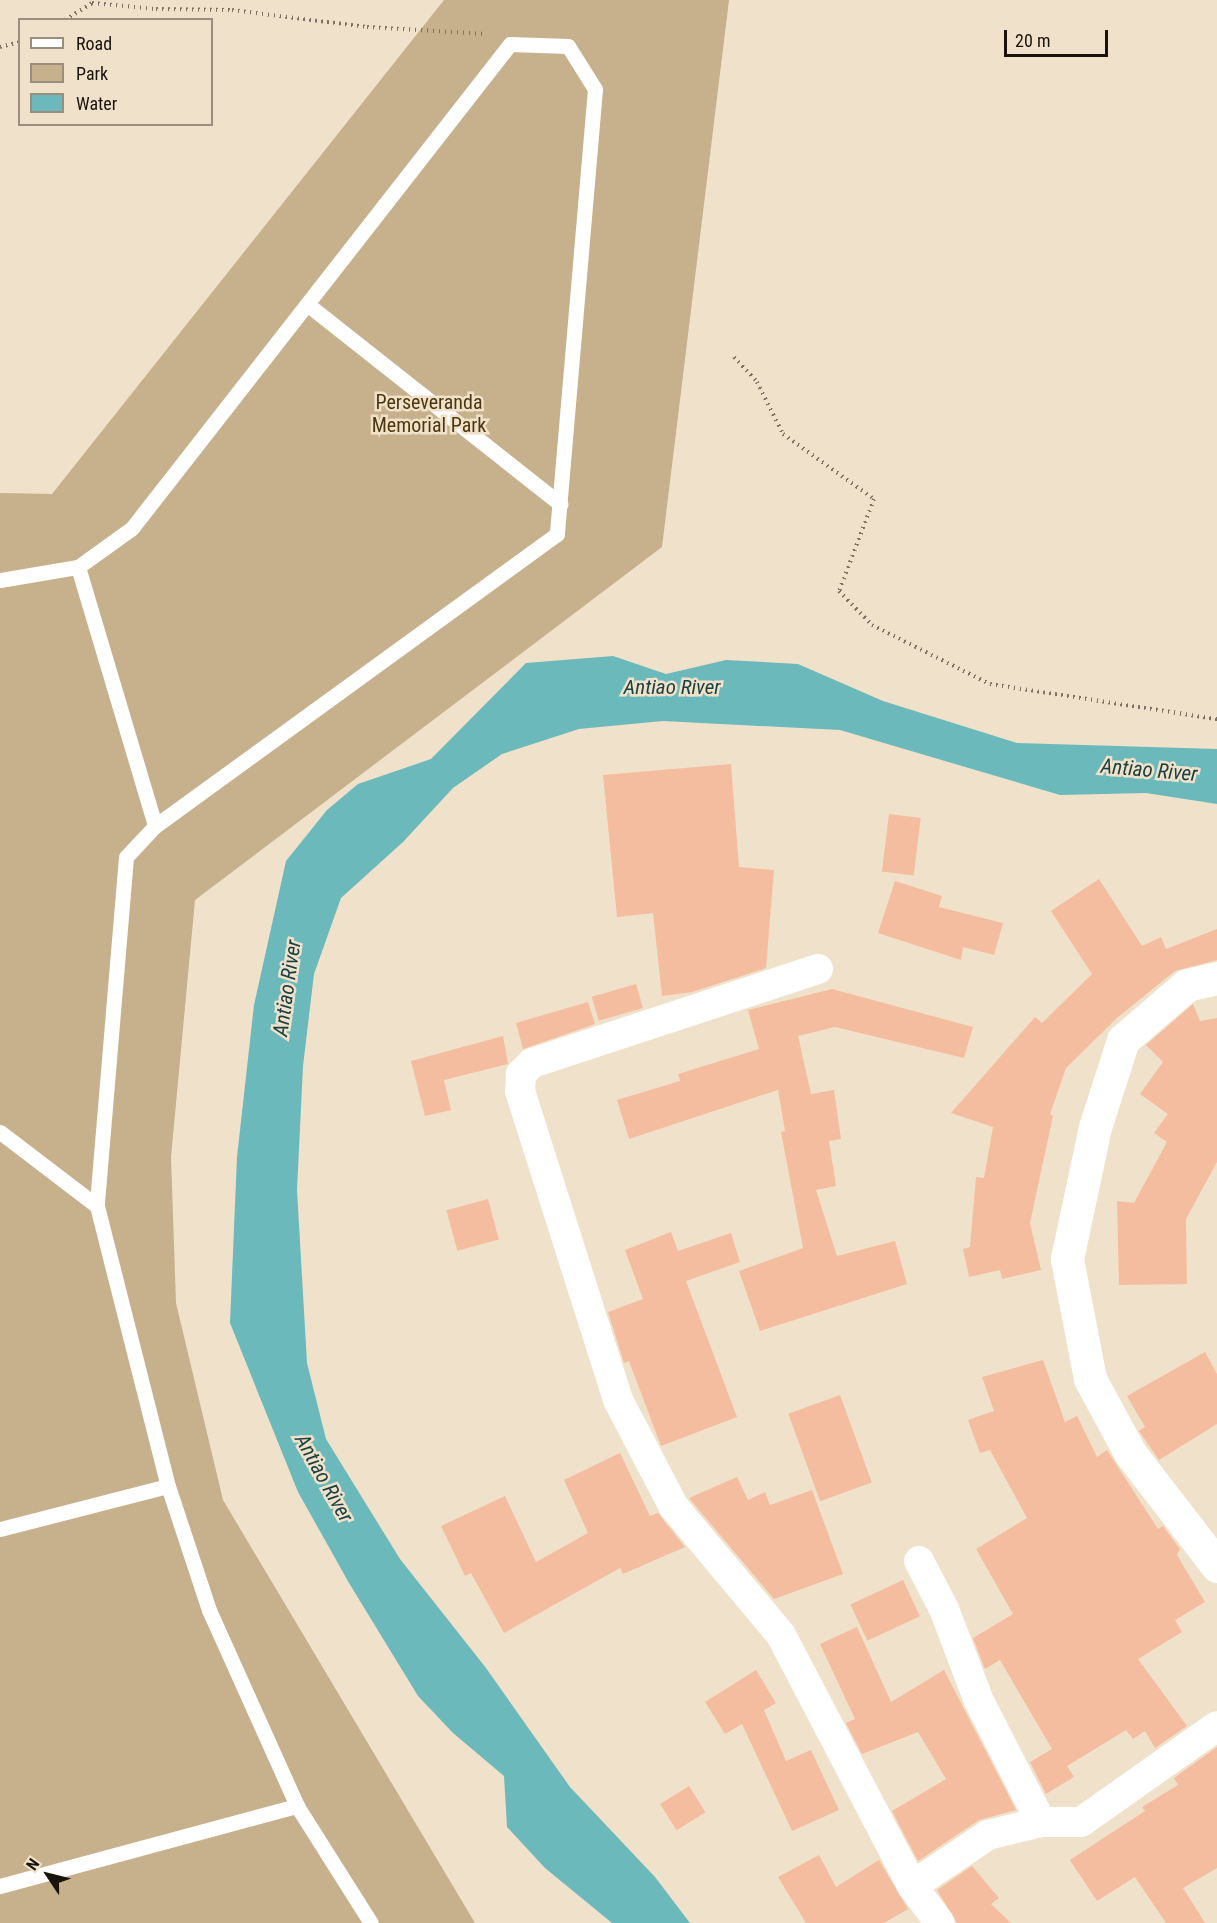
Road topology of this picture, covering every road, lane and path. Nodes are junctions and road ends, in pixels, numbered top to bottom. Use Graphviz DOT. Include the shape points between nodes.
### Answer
graph roads {
  1 [pos="68,18"];
  2 [pos="18,42"];
  3 [pos="510,44"];
  4 [pos="0,47"];
  5 [pos="307,304"];
  6 [pos="734,357"];
  7 [pos="560,504"];
  8 [pos="78,567"];
  9 [pos="0,580"];
  10 [pos="1217,719"];
  11 [pos="155,826"];
  12 [pos="818,969"];
  13 [pos="1217,978"];
  14 [pos="0,1132"];
  15 [pos="97,1206"];
  16 [pos="168,1486"];
  17 [pos="0,1529"];
  18 [pos="919,1561"];
  19 [pos="1217,1566"];
  20 [pos="1217,1726"];
  21 [pos="297,1806"];
  22 [pos="1041,1822"];
  23 [pos="0,1886"];
  24 [pos="912,1886"];
  25 [pos="371,1923"];
  26 [pos="940,1923"];
  1 -- 3 [label="path" via="92,3 232,10 366,27 500,35"];
  2 -- 4 [label="path"];
  3 -- 5 [label="lane"];
  3 -- 7 [label="lane" via="568,46 595,89"];
  5 -- 7 [label="lane"];
  5 -- 8 [label="lane" via="132,528"];
  6 -- 10 [label="path" via="757,382 783,434 874,499 839,591 872,625 990,684"];
  7 -- 11 [label="lane" via="557,534"];
  8 -- 9 [label="lane"];
  8 -- 11 [label="lane"];
  11 -- 15 [label="lane" via="126,857"];
  12 -- 24 [label="street" via="532,1062 521,1074 520,1091 618,1400 674,1507 781,1635"];
  13 -- 19 [label="street" via="1187,985 1122,1040 1095,1126 1067,1259 1090,1379 1130,1453"];
  14 -- 15 [label="lane"];
  15 -- 16 [label="lane"];
  16 -- 17 [label="lane"];
  16 -- 21 [label="lane" via="209,1610"];
  18 -- 22 [label="street" via="944,1609 979,1701"];
  20 -- 22 [label="street" via="1081,1822"];
  21 -- 23 [label="lane"];
  21 -- 25 [label="lane"];
  22 -- 24 [label="street" via="988,1835"];
  24 -- 26 [label="street"];
}
